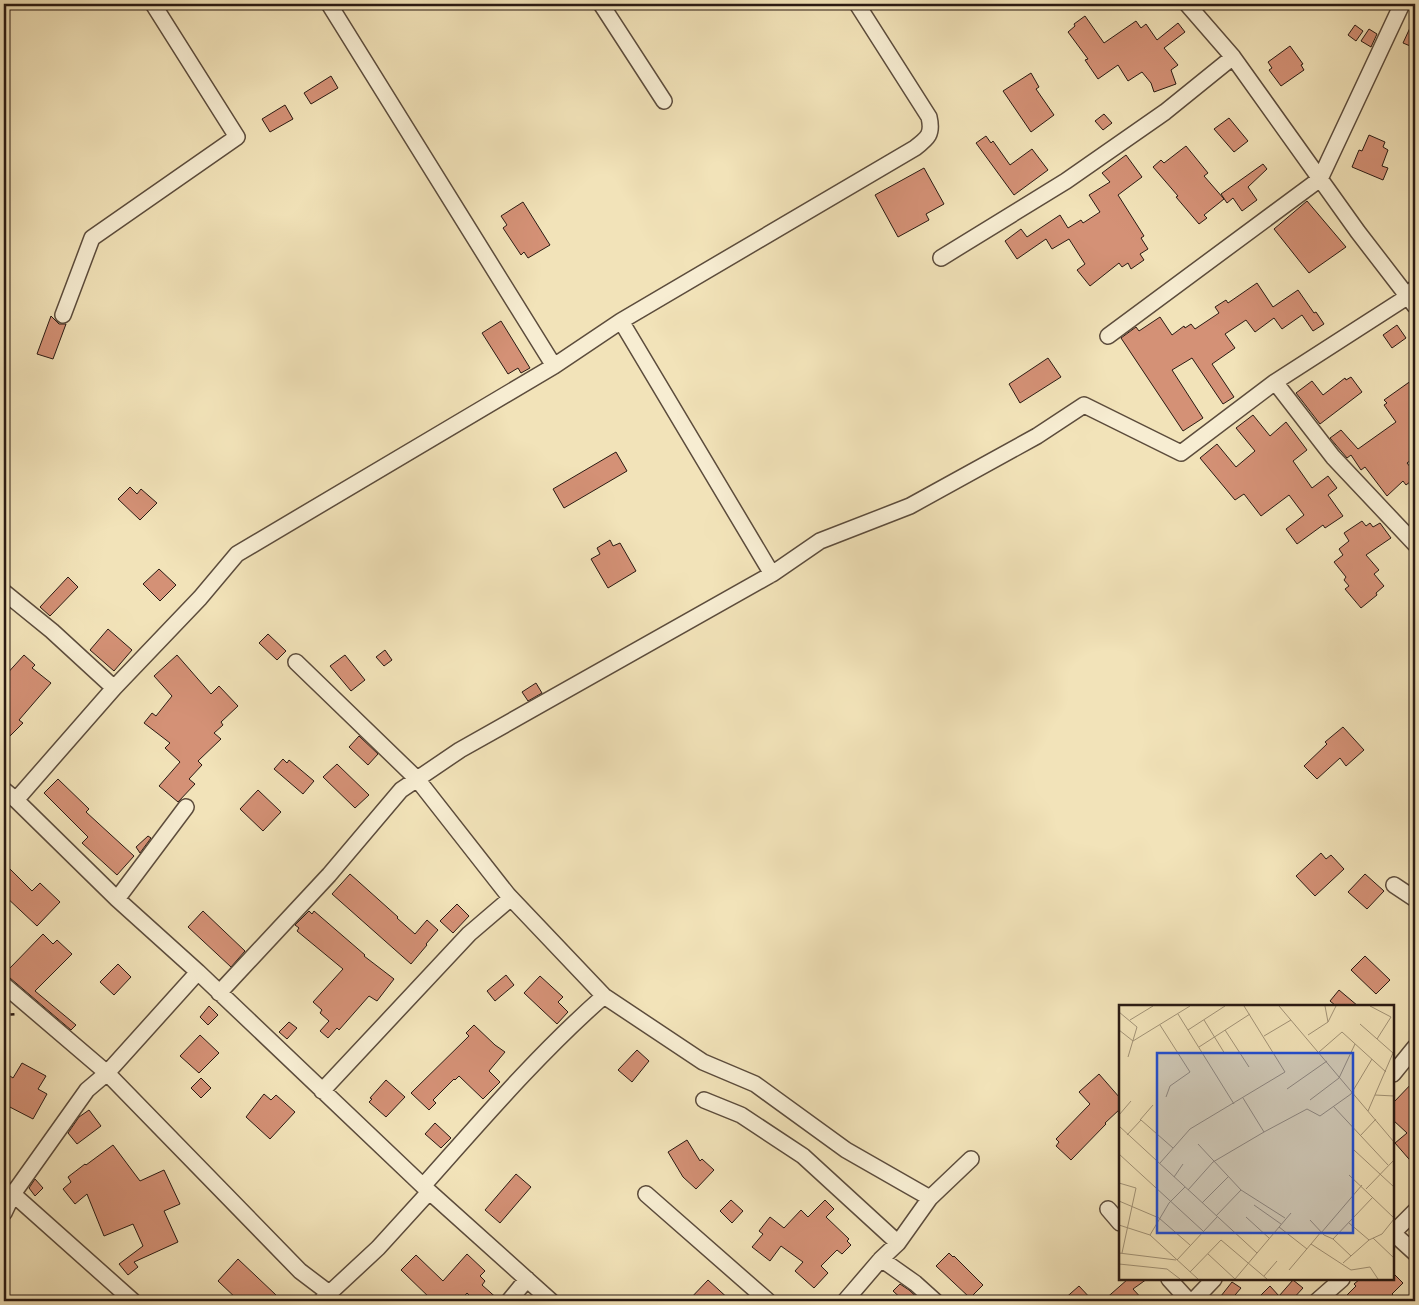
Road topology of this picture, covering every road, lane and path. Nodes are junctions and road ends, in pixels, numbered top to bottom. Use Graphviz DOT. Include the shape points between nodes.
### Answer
graph roads {
  1 [pos="153,4"];
  2 [pos="329,4"];
  3 [pos="601,4"];
  4 [pos="857,4"];
  5 [pos="1187,4"];
  6 [pos="1402,4"];
  7 [pos="1233,57"];
  8 [pos="664,101"];
  9 [pos="1320,179"];
  10 [pos="941,258"];
  11 [pos="1413,297"];
  12 [pos="63,315"];
  13 [pos="621,321"];
  14 [pos="1108,336"];
  15 [pos="554,366"];
  16 [pos="1275,382"];
  17 [pos="1415,544"];
  18 [pos="772,574"];
  19 [pos="4,592"];
  20 [pos="296,662"];
  21 [pos="114,688"];
  22 [pos="417,779"];
  23 [pos="4,790"];
  24 [pos="16,800"];
  25 [pos="186,807"];
  26 [pos="1394,885"];
  27 [pos="511,898"];
  28 [pos="117,899"];
  29 [pos="1415,899"];
  30 [pos="198,972"];
  31 [pos="4,985"];
  32 [pos="219,993"];
  33 [pos="604,996"];
  34 [pos="1415,1047"];
  35 [pos="107,1072"];
  36 [pos="1394,1073"];
  37 [pos="322,1091"];
  38 [pos="704,1100"];
  39 [pos="971,1159"];
  40 [pos="426,1189"];
  41 [pos="8,1192"];
  42 [pos="646,1194"];
  43 [pos="930,1198"];
  44 [pos="1108,1209"];
  45 [pos="1415,1210"];
  46 [pos="4,1213"];
  47 [pos="1119,1222"];
  48 [pos="1394,1232"];
  49 [pos="1394,1234"];
  50 [pos="898,1243"];
  51 [pos="1415,1253"];
  52 [pos="881,1259"];
  53 [pos="527,1279"];
  54 [pos="1170,1280"];
  55 [pos="1213,1280"];
  56 [pos="1341,1280"];
  57 [pos="325,1297"];
  58 [pos="1187,1300"];
  59 [pos="133,1301"];
  60 [pos="509,1301"];
  61 [pos="551,1301"];
  62 [pos="768,1301"];
  63 [pos="845,1301"];
  64 [pos="935,1301"];
  65 [pos="1317,1301"];
  1 -- 12 [label="street" via="237,136 92,238"];
  2 -- 15 [label="street"];
  3 -- 8 [label="street"];
  4 -- 13 [label="street" via="929,117 932,128 927,139"];
  5 -- 7 [label="street"];
  6 -- 9 [label="street"];
  7 -- 9 [label="street"];
  7 -- 10 [label="street" via="1165,112 1066,181"];
  9 -- 11 [label="street"];
  9 -- 14 [label="street"];
  11 -- 16 [label="street"];
  13 -- 15 [label="street"];
  13 -- 18 [label="street"];
  15 -- 21 [label="street" via="238,554"];
  16 -- 17 [label="street" via="1333,457"];
  16 -- 18 [label="street" via="1181,453 1084,405 1037,436 910,506 820,541"];
  18 -- 22 [label="street" via="460,750"];
  19 -- 21 [label="street"];
  20 -- 22 [label="street"];
  21 -- 24 [label="street"];
  22 -- 27 [label="street"];
  22 -- 32 [label="street" via="401,790 329,875"];
  23 -- 24 [label="street"];
  24 -- 28 [label="street"];
  25 -- 28 [label="street"];
  26 -- 29 [label="street"];
  27 -- 33 [label="street"];
  27 -- 37 [label="street" via="469,934"];
  28 -- 30 [label="street"];
  30 -- 32 [label="street"];
  30 -- 35 [label="street"];
  31 -- 35 [label="street"];
  32 -- 37 [label="street"];
  33 -- 40 [label="street" via="508,1090"];
  33 -- 43 [label="street" via="703,1062 755,1084 846,1150"];
  34 -- 36 [label="street"];
  35 -- 41 [label="street" via="87,1090"];
  35 -- 57 [label="street"];
  37 -- 40 [label="street"];
  38 -- 50 [label="street" via="741,1114 803,1156"];
  39 -- 43 [label="street"];
  40 -- 53 [label="street"];
  40 -- 57 [label="street" via="378,1248"];
  41 -- 46 [label="street"];
  41 -- 59 [label="street"];
  42 -- 62 [label="street"];
  43 -- 50 [label="street"];
  44 -- 47 [label="street"];
  45 -- 48 [label="street"];
  49 -- 51 [label="street"];
  50 -- 52 [label="street"];
  52 -- 63 [label="street"];
  52 -- 64 [label="street"];
  53 -- 60 [label="street"];
  53 -- 61 [label="street"];
  54 -- 58 [label="street"];
  55 -- 58 [label="street"];
  56 -- 65 [label="street"];
}
